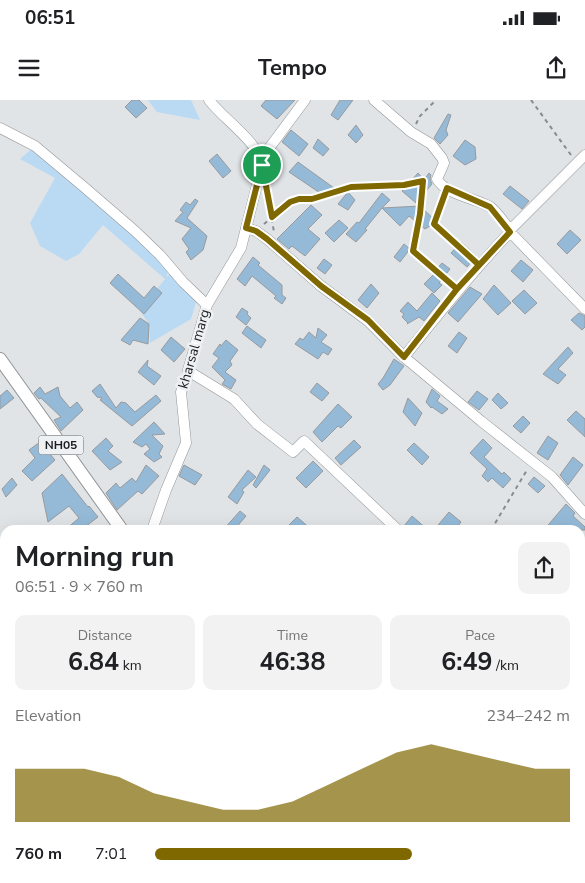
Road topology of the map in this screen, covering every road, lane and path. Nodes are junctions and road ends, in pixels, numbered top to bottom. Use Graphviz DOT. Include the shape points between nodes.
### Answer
graph roads {
  1 [pos="209,100"];
  2 [pos="305,100"];
  3 [pos="374,100"];
  4 [pos="436,100"];
  5 [pos="531,100"];
  6 [pos="0,128"];
  7 [pos="411,132"];
  8 [pos="262,159"];
  9 [pos="581,159"];
  10 [pos="266,184"];
  11 [pos="447,188"];
  12 [pos="272,217"];
  13 [pos="251,229"];
  14 [pos="510,231"];
  15 [pos="267,239"];
  16 [pos="479,265"];
  17 [pos="457,289"];
  18 [pos="207,305"];
  19 [pos="585,309"];
  20 [pos="404,357"];
  21 [pos="0,360"];
  22 [pos="190,372"];
  23 [pos="532,461"];
  24 [pos="585,514"];
  25 [pos="118,525"];
  26 [pos="154,525"];
  27 [pos="393,525"];
  28 [pos="494,525"];
  1 -- 8 [label="street"];
  2 -- 8 [label="street"];
  3 -- 7 [label="street"];
  4 -- 7 [label="path" via="420,116"];
  5 -- 9 [label="path"];
  6 -- 18 [label="street" via="36,146 84,187 135,231"];
  7 -- 11 [label="street" via="431,144 442,158 444,163 437,179"];
  8 -- 13 [label="street, kharsal marg"];
  9 -- 14 [label="street"];
  10 -- 12 [label="path"];
  11 -- 14 [label="street" via="490,207"];
  11 -- 16 [label="path" via="434,224"];
  12 -- 13 [label="path"];
  12 -- 15 [label="path" via="274,232"];
  12 -- 17 [label="path" via="299,199 312,199 351,187 423,181 413,251"];
  13 -- 15 [label="street"];
  13 -- 18 [label="street, kharsal marg"];
  14 -- 16 [label="street"];
  14 -- 19 [label="street"];
  15 -- 20 [label="street" via="321,286 368,320"];
  16 -- 17 [label="street"];
  17 -- 20 [label="street"];
  18 -- 22 [label="street, kharsal marg"];
  20 -- 23 [label="street"];
  21 -- 25 [label="main road, NH05"];
  22 -- 26 [label="street, kharsal marg" via="181,392 186,442"];
  22 -- 27 [label="street" via="234,399 257,424 292,452 304,441"];
  23 -- 24 [label="street" via="552,477"];
  23 -- 28 [label="path"];
}
